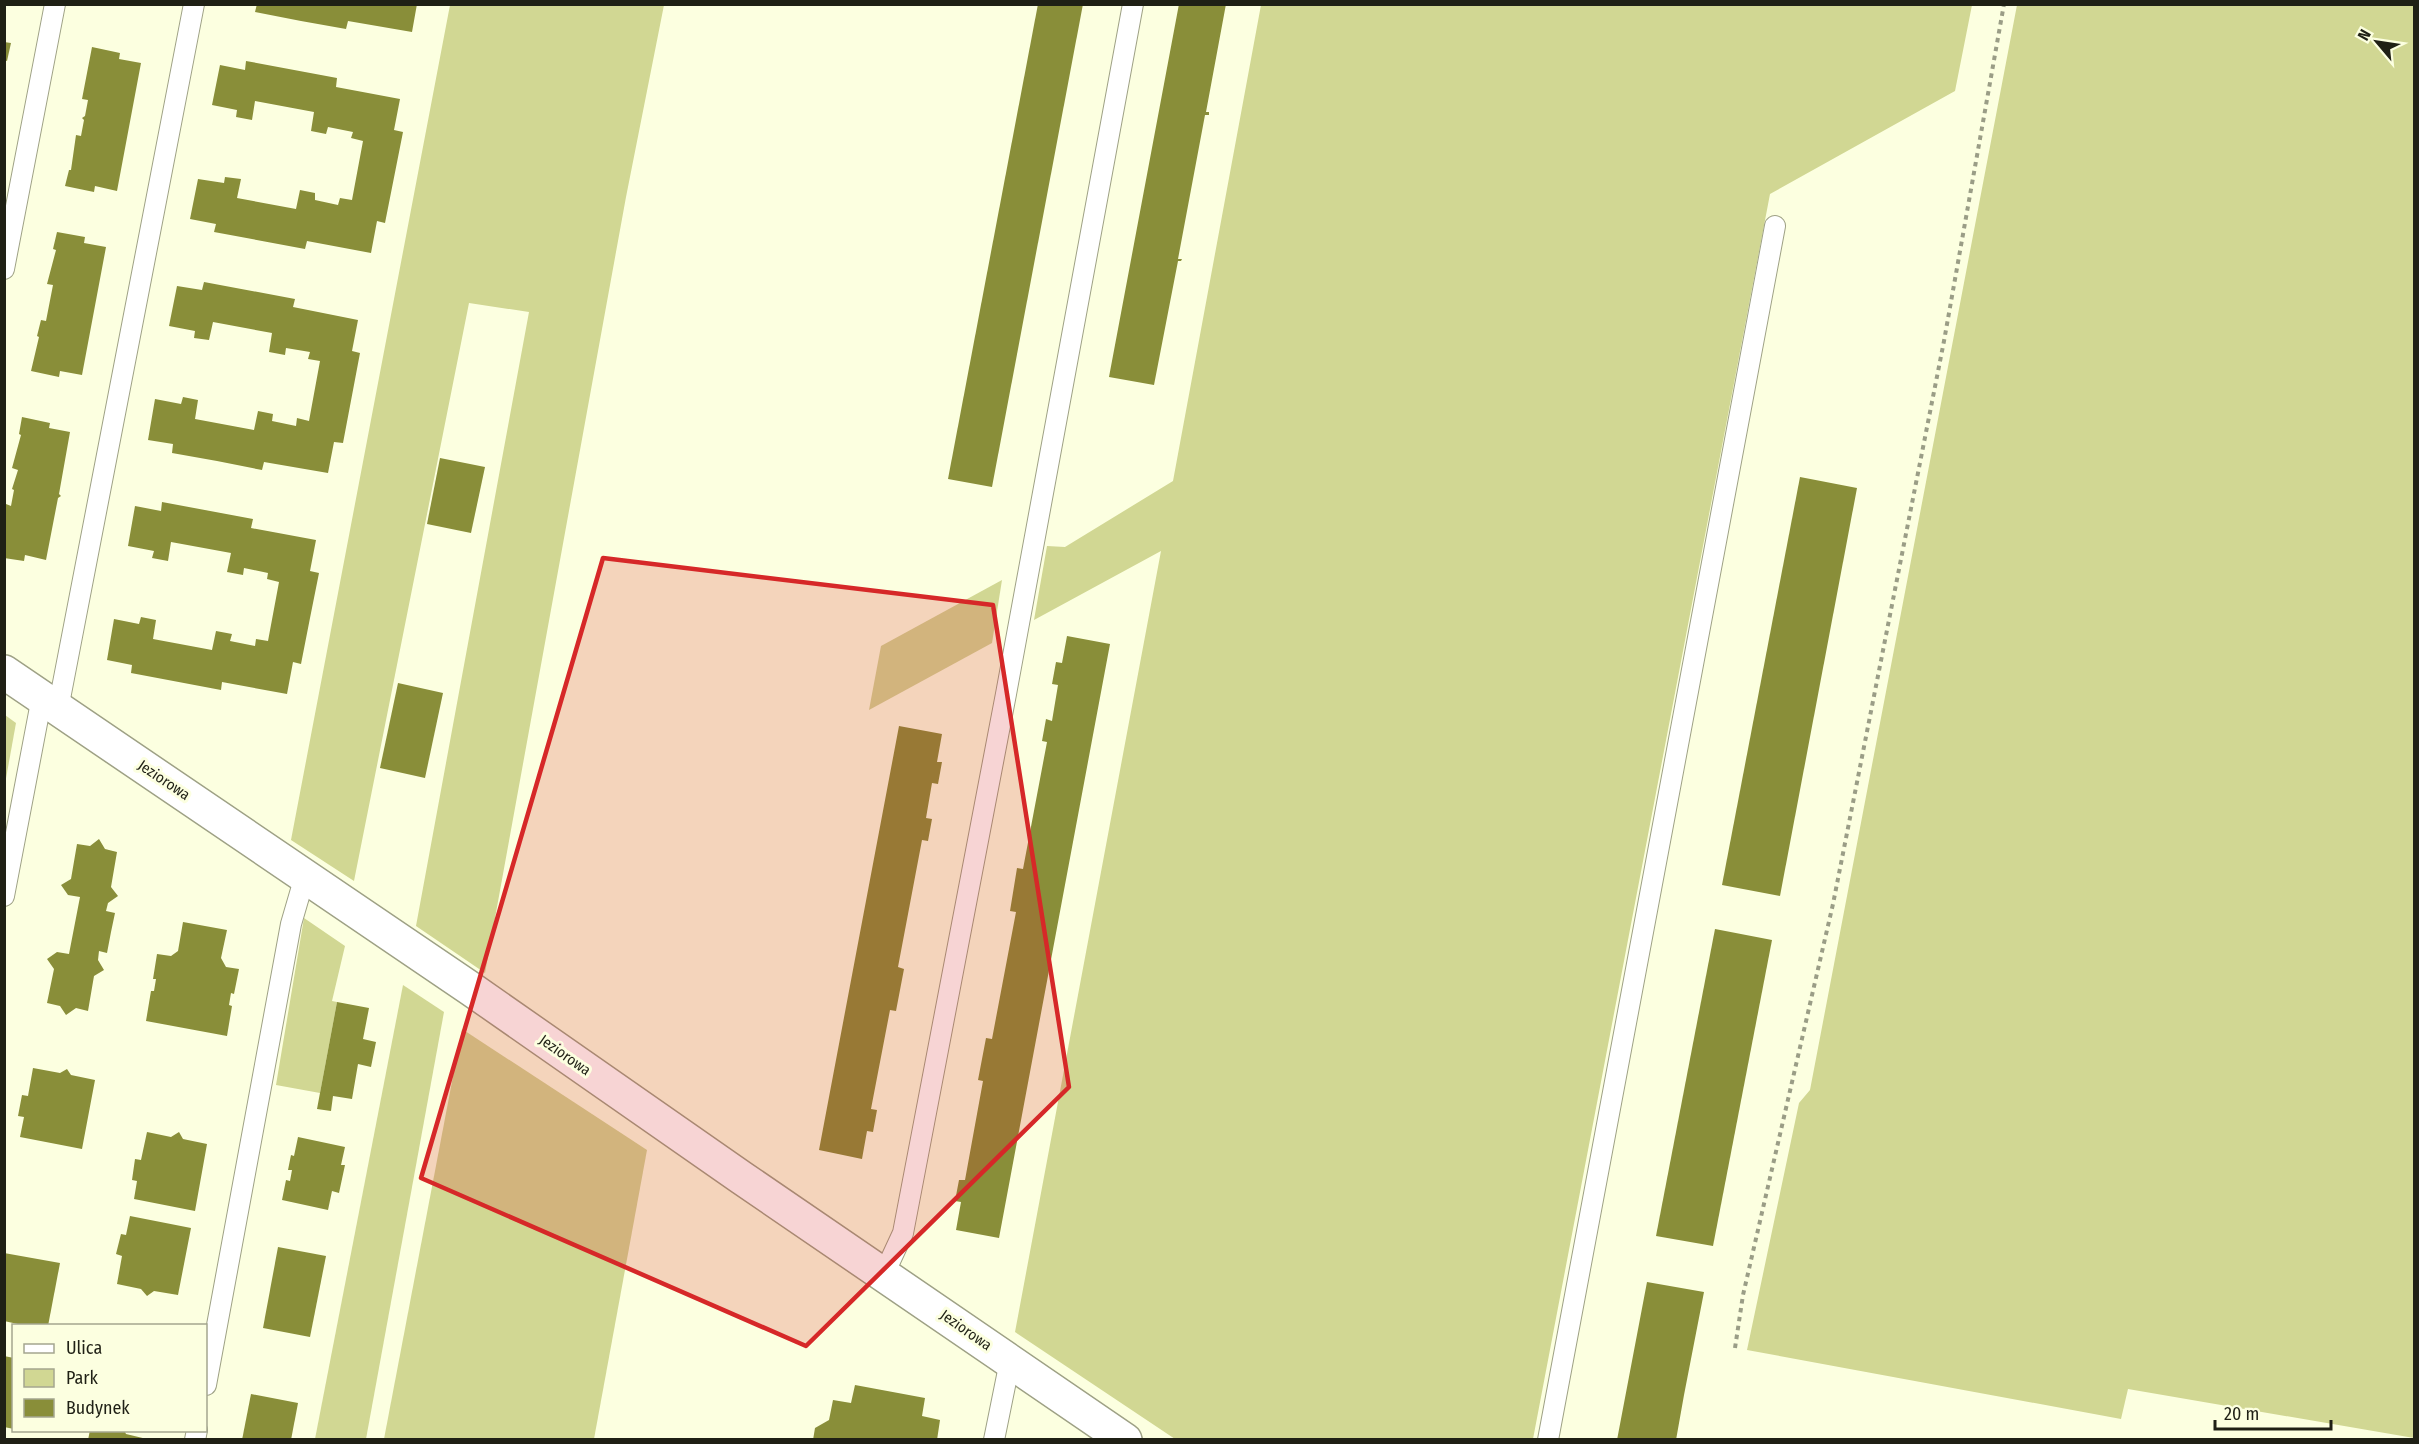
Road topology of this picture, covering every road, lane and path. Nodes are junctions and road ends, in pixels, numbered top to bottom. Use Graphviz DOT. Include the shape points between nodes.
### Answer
graph roads {
  1 [pos="55,4"];
  2 [pos="194,4"];
  3 [pos="1133,4"];
  4 [pos="2004,4"];
  5 [pos="1775,226"];
  6 [pos="4,269"];
  7 [pos="4,672"];
  8 [pos="50,703"];
  9 [pos="305,876"];
  10 [pos="4,896"];
  11 [pos="884,1274"];
  12 [pos="1735,1348"];
  13 [pos="1010,1361"];
  14 [pos="207,1380"];
  15 [pos="994,1440"];
  16 [pos="1125,1440"];
  17 [pos="1548,1440"];
  1 -- 6 [label="lane"];
  2 -- 8 [label="lane"];
  3 -- 11 [label="lane" via="903,1233"];
  4 -- 12 [label="path" via="1944,341 1835,892 1743,1295"];
  5 -- 17 [label="lane"];
  7 -- 8 [label="street, Jeziorowa"];
  8 -- 9 [label="street, Jeziorowa"];
  8 -- 10 [label="lane"];
  9 -- 11 [label="street, Jeziorowa"];
  9 -- 14 [label="lane" via="291,924"];
  11 -- 13 [label="street, Jeziorowa"];
  13 -- 15 [label="lane"];
  13 -- 16 [label="street, Jeziorowa"];
}
